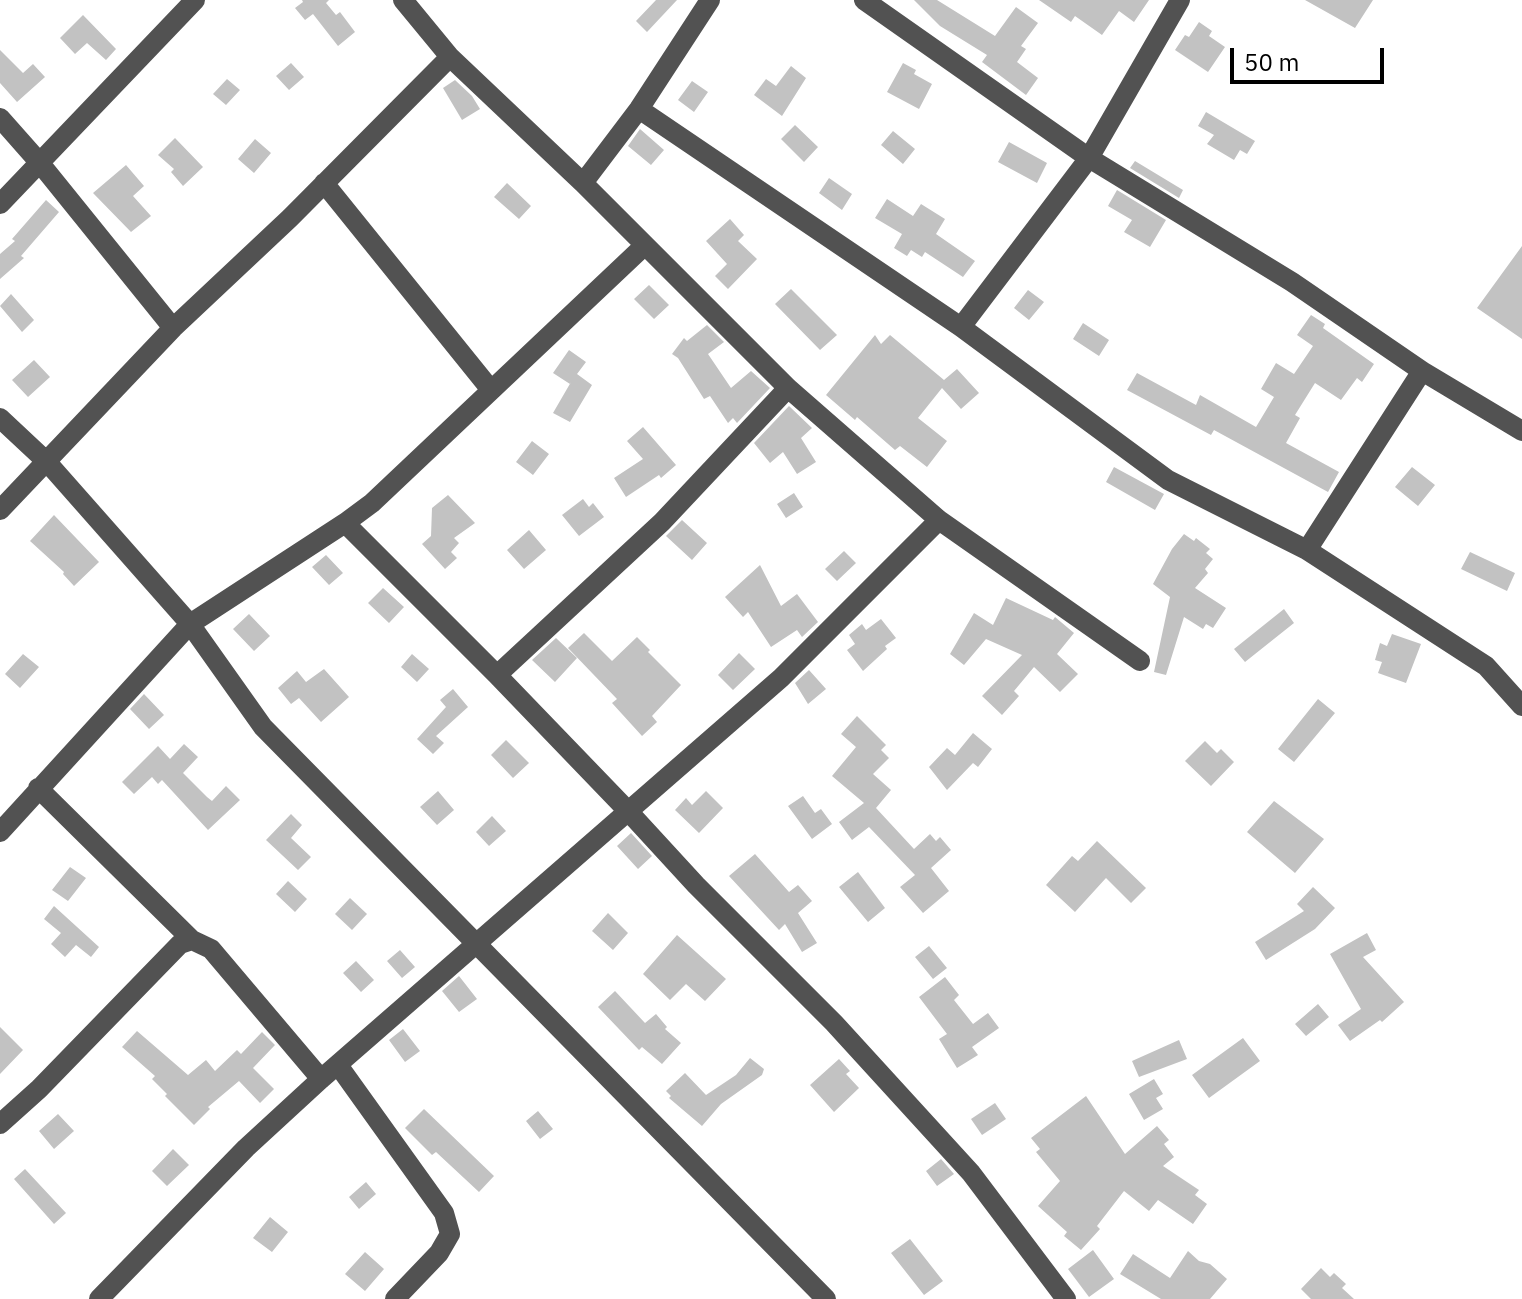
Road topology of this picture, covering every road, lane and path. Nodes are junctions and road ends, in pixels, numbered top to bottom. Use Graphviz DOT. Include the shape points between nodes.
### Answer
graph roads {
  1 [pos="195,0"];
  2 [pos="403,0"];
  3 [pos="710,0"];
  4 [pos="864,0"];
  5 [pos="1180,0"];
  6 [pos="450,57"];
  7 [pos="639,109"];
  8 [pos="0,118"];
  9 [pos="1089,158"];
  10 [pos="39,162"];
  11 [pos="324,183"];
  12 [pos="583,183"];
  13 [pos="0,204"];
  14 [pos="644,246"];
  15 [pos="961,327"];
  16 [pos="173,328"];
  17 [pos="1422,371"];
  18 [pos="788,388"];
  19 [pos="491,390"];
  20 [pos="0,418"];
  21 [pos="1522,431"];
  22 [pos="47,462"];
  23 [pos="0,510"];
  24 [pos="939,520"];
  25 [pos="345,523"];
  26 [pos="1307,550"];
  27 [pos="190,624"];
  28 [pos="1140,661"];
  29 [pos="497,675"];
  30 [pos="1522,706"];
  31 [pos="38,788"];
  32 [pos="628,811"];
  33 [pos="0,832"];
  34 [pos="192,940"];
  35 [pos="475,942"];
  36 [pos="338,1065"];
  37 [pos="321,1079"];
  38 [pos="0,1124"];
  39 [pos="99,1299"];
  40 [pos="395,1299"];
  41 [pos="825,1299"];
  42 [pos="1066,1299"];
  1 -- 10 [label="street"];
  2 -- 6 [label="street"];
  3 -- 7 [label="street"];
  4 -- 9 [label="street"];
  5 -- 9 [label="street"];
  6 -- 11 [label="street"];
  6 -- 12 [label="street"];
  7 -- 12 [label="street"];
  7 -- 15 [label="street"];
  8 -- 10 [label="street"];
  9 -- 15 [label="street"];
  9 -- 17 [label="street" via="1292,282"];
  10 -- 13 [label="street"];
  10 -- 16 [label="street"];
  11 -- 16 [label="street"];
  11 -- 19 [label="street"];
  12 -- 14 [label="street"];
  14 -- 18 [label="street"];
  14 -- 19 [label="street"];
  15 -- 26 [label="street" via="1168,480"];
  16 -- 22 [label="street"];
  17 -- 21 [label="street"];
  17 -- 26 [label="street"];
  18 -- 24 [label="street"];
  18 -- 29 [label="street" via="662,522"];
  19 -- 25 [label="street"];
  20 -- 22 [label="street"];
  22 -- 23 [label="street"];
  22 -- 27 [label="street"];
  24 -- 28 [label="street"];
  24 -- 32 [label="street" via="781,678"];
  25 -- 27 [label="street"];
  25 -- 29 [label="street"];
  26 -- 30 [label="street" via="1486,666"];
  27 -- 31 [label="street"];
  27 -- 35 [label="street" via="263,727"];
  29 -- 32 [label="street"];
  31 -- 33 [label="street"];
  31 -- 34 [label="street"];
  32 -- 35 [label="street"];
  32 -- 42 [label="street" via="971,1173"];
  34 -- 37 [label="street" via="211,949"];
  34 -- 38 [label="street" via="180,944"];
  35 -- 36 [label="street"];
  35 -- 41 [label="street"];
  36 -- 37 [label="street"];
  36 -- 40 [label="street" via="444,1213 450,1234"];
  37 -- 39 [label="street"];
}
